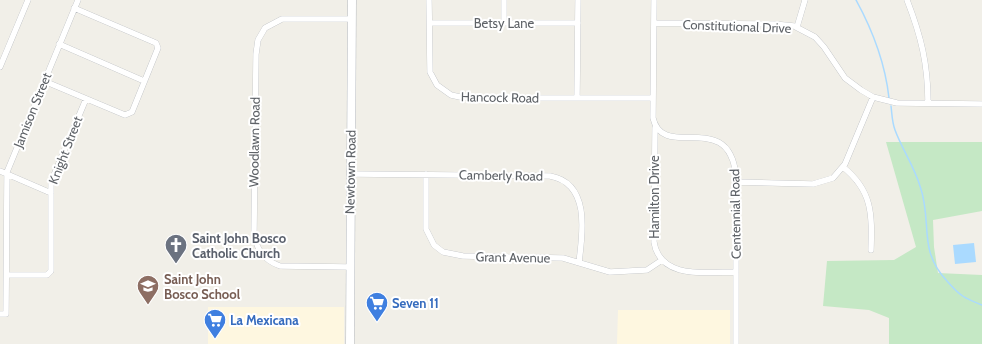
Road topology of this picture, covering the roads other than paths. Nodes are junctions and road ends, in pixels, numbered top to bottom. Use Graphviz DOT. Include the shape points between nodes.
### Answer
graph roads {
  1 [pos="28,0"];
  2 [pos="78,0"];
  3 [pos="352,0"];
  4 [pos="429,0"];
  5 [pos="504,0"];
  6 [pos="578,0"];
  7 [pos="654,0"];
  8 [pos="805,0"];
  9 [pos="908,0"];
  10 [pos="74,8"];
  11 [pos="352,19"];
  12 [pos="430,23"];
  13 [pos="504,23"];
  14 [pos="578,23"];
  15 [pos="654,23"];
  16 [pos="797,27"];
  17 [pos="60,44"];
  18 [pos="0,67"];
  19 [pos="44,81"];
  20 [pos="144,81"];
  21 [pos="873,97"];
  22 [pos="577,98"];
  23 [pos="652,98"];
  24 [pos="86,99"];
  25 [pos="928,103"];
  26 [pos="982,104"];
  27 [pos="655,128"];
  28 [pos="843,167"];
  29 [pos="0,171"];
  30 [pos="6,173"];
  31 [pos="350,174"];
  32 [pos="426,174"];
  33 [pos="736,182"];
  34 [pos="50,193"];
  35 [pos="872,250"];
  36 [pos="662,260"];
  37 [pos="579,262"];
  38 [pos="349,267"];
  39 [pos="736,272"];
  40 [pos="7,275"];
  41 [pos="0,314"];
  42 [pos="350,344"];
  43 [pos="736,344"];
  1 -- 18 [label="street"];
  2 -- 10 [label="street, Jamison Street"];
  3 -- 11 [label="street, Newtown Road"];
  4 -- 12 [label="street, Hancock Road"];
  5 -- 13 [label="street"];
  6 -- 14 [label="street"];
  7 -- 15 [label="street"];
  8 -- 16 [label="street"];
  9 -- 25 [label="street" via="922,41"];
  10 -- 17 [label="street, Jamison Street"];
  10 -- 20 [label="street" via="155,42 158,48"];
  11 -- 31 [label="street, Newtown Road"];
  11 -- 38 [label="street, Woodlawn Road" via="282,19 265,28 256,46 254,110 254,234 257,247 264,256 280,266"];
  12 -- 13 [label="street, Betsy Lane"];
  12 -- 22 [label="street, Hancock Road" via="430,72 437,85 451,95"];
  13 -- 14 [label="street, Betsy Lane"];
  14 -- 22 [label="street"];
  15 -- 16 [label="street, Constitutional Drive" via="774,24"];
  15 -- 23 [label="street"];
  16 -- 21 [label="street, Constitutional Drive" via="821,44 845,78"];
  17 -- 19 [label="street, Jamison Street"];
  17 -- 20 [label="street"];
  19 -- 24 [label="street"];
  19 -- 30 [label="street, Jamison Street"];
  20 -- 24 [label="street" via="132,112 128,115"];
  21 -- 25 [label="street, Constitutional Drive" via="891,102"];
  21 -- 28 [label="street"];
  22 -- 23 [label="street, Hancock Road"];
  23 -- 27 [label="street"];
  24 -- 34 [label="street, Knight Street" via="53,177"];
  25 -- 26 [label="street, Constitutional Drive"];
  27 -- 33 [label="street, Centennial Road" via="666,136 717,141 732,156"];
  27 -- 36 [label="street, Hamilton Drive" via="654,242"];
  28 -- 33 [label="street" via="833,178 813,184"];
  28 -- 35 [label="street" via="859,182 870,204"];
  29 -- 30 [label="street"];
  30 -- 34 [label="street"];
  30 -- 40 [label="street, Jamison Street"];
  31 -- 32 [label="street, Camberly Road"];
  31 -- 38 [label="street, Newtown Road"];
  32 -- 37 [label="street, Grant Avenue" via="426,230 432,242 443,252 463,256 563,258"];
  32 -- 37 [label="street, Camberly Road" via="550,176 560,179 574,189 580,201"];
  33 -- 39 [label="street, Centennial Road"];
  34 -- 40 [label="street, Knight Street" via="49,274"];
  36 -- 37 [label="street, Grant Avenue" via="647,270 634,272 605,271"];
  36 -- 39 [label="street" via="679,271"];
  38 -- 42 [label="street, Newtown Road"];
  39 -- 43 [label="street, Centennial Road"];
  40 -- 41 [label="street, Jamison Street" via="6,314"];
}
